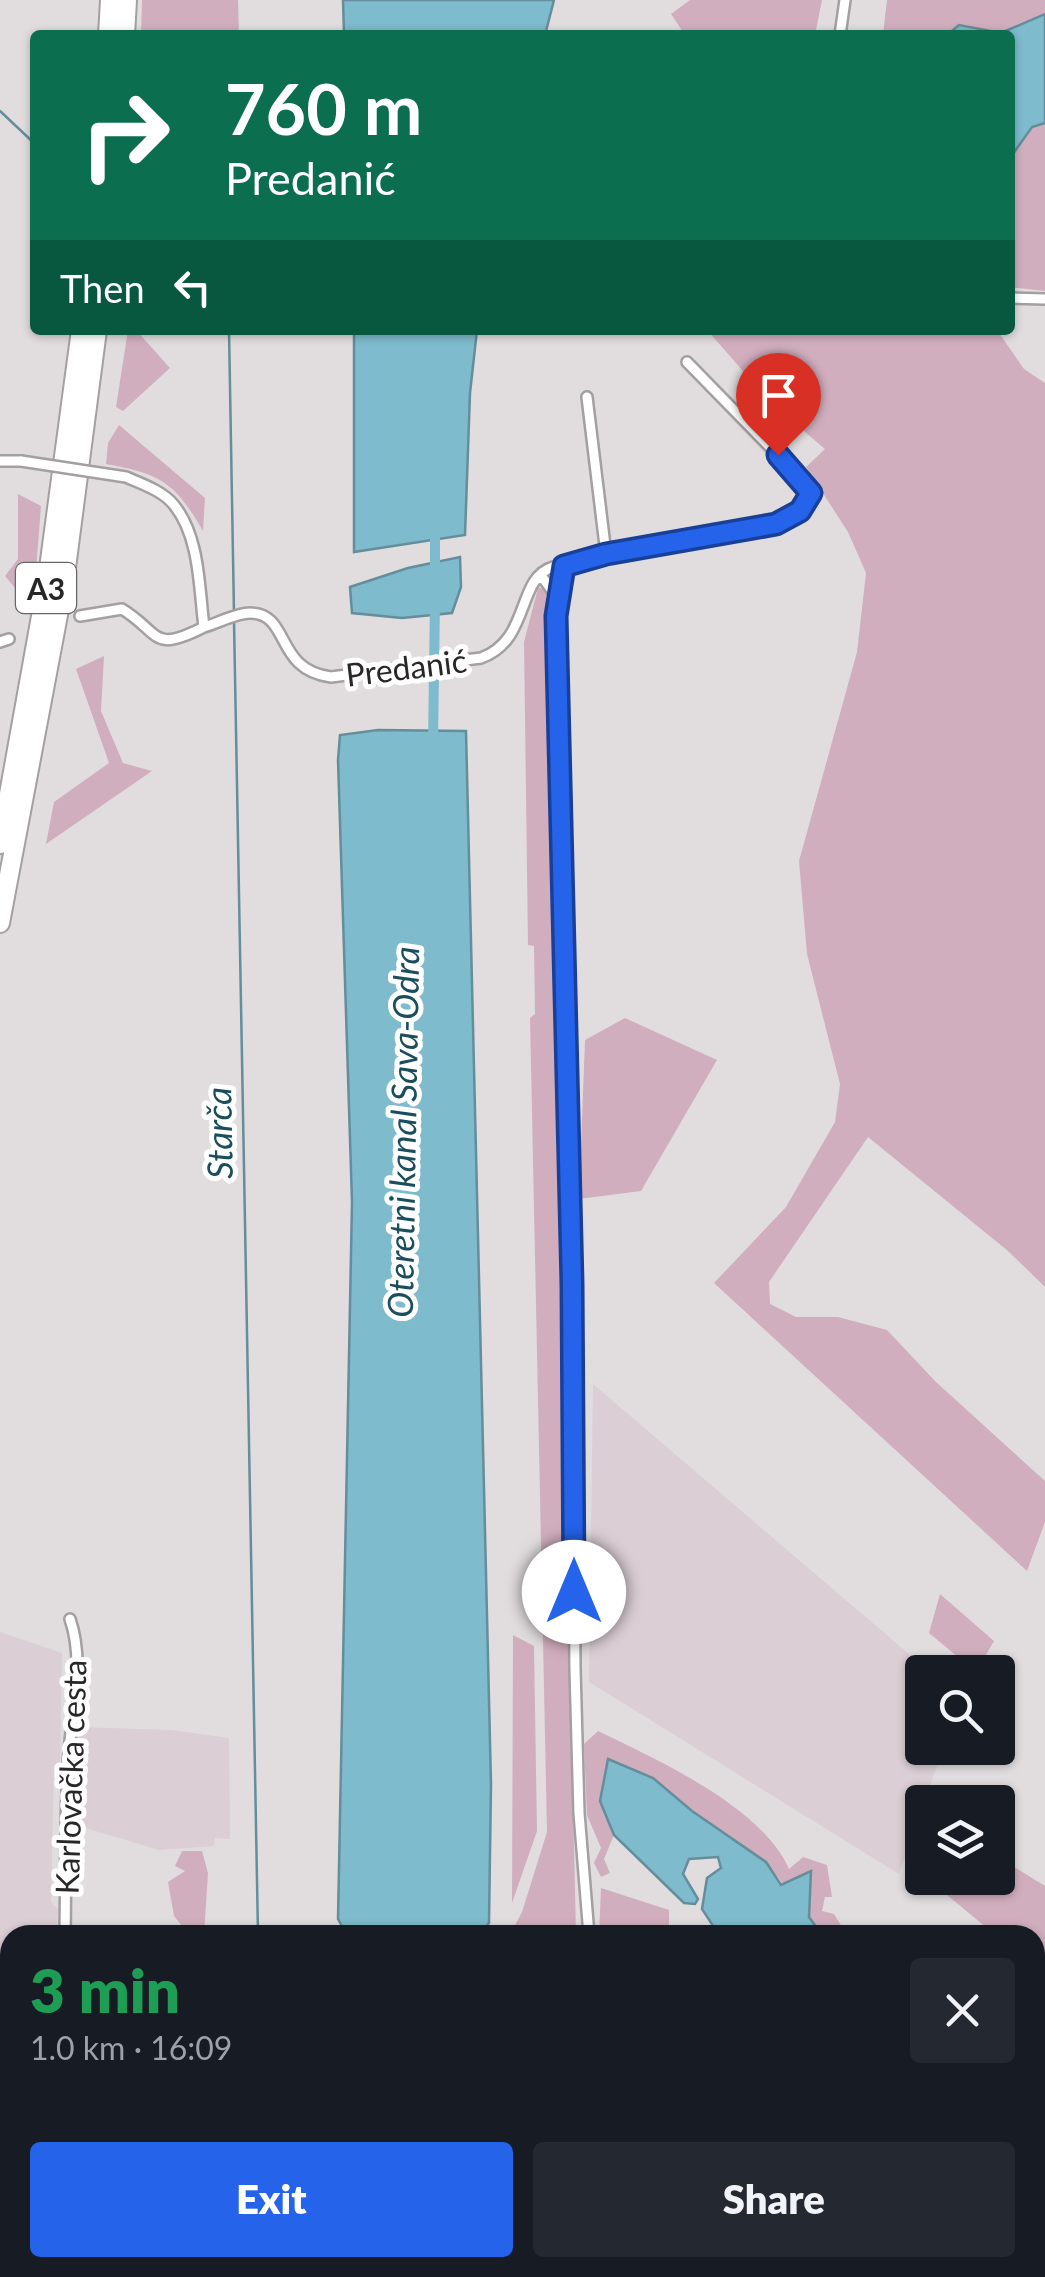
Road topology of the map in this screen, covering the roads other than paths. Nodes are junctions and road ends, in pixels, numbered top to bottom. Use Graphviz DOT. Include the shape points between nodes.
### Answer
graph roads {
  1 [pos="110,0"];
  2 [pos="127,0"];
  3 [pos="846,0"];
  4 [pos="108,30"];
  5 [pos="126,30"];
  6 [pos="841,30"];
  7 [pos="1015,298"];
  8 [pos="1045,299"];
  9 [pos="80,335"];
  10 [pos="96,335"];
  11 [pos="687,362"];
  12 [pos="587,397"];
  13 [pos="0,461"];
  14 [pos="606,554"];
  15 [pos="564,566"];
  16 [pos="536,579"];
  17 [pos="80,616"];
  18 [pos="556,616"];
  19 [pos="204,627"];
  20 [pos="0,844"];
  21 [pos="0,923"];
  22 [pos="70,1619"];
  23 [pos="65,1925"];
  24 [pos="588,1925"];
  1 -- 4 [label="highway"];
  2 -- 5 [label="highway"];
  3 -- 6 [label="street"];
  7 -- 8 [label="street"];
  9 -- 20 [label="highway, A3" via="44,601"];
  10 -- 21 [label="highway, A3" via="64,583"];
  11 -- 14 [label="street" via="808,487 808,502 760,530"];
  12 -- 14 [label="street"];
  13 -- 19 [label="street, bridge" via="126,477 172,503 195,556"];
  14 -- 15 [label="street"];
  15 -- 16 [label="street"];
  15 -- 18 [label="street"];
  16 -- 18 [label="street" via="550,585"];
  16 -- 19 [label="street, Predanić" via="498,652 462,662 310,674 294,661 274,622 251,613"];
  17 -- 19 [label="street, Predanić" via="122,609 154,638 166,640"];
  18 -- 24 [label="street" via="574,1669"];
  22 -- 23 [label="street, Karlovačka cesta" via="76,1666"];
}
